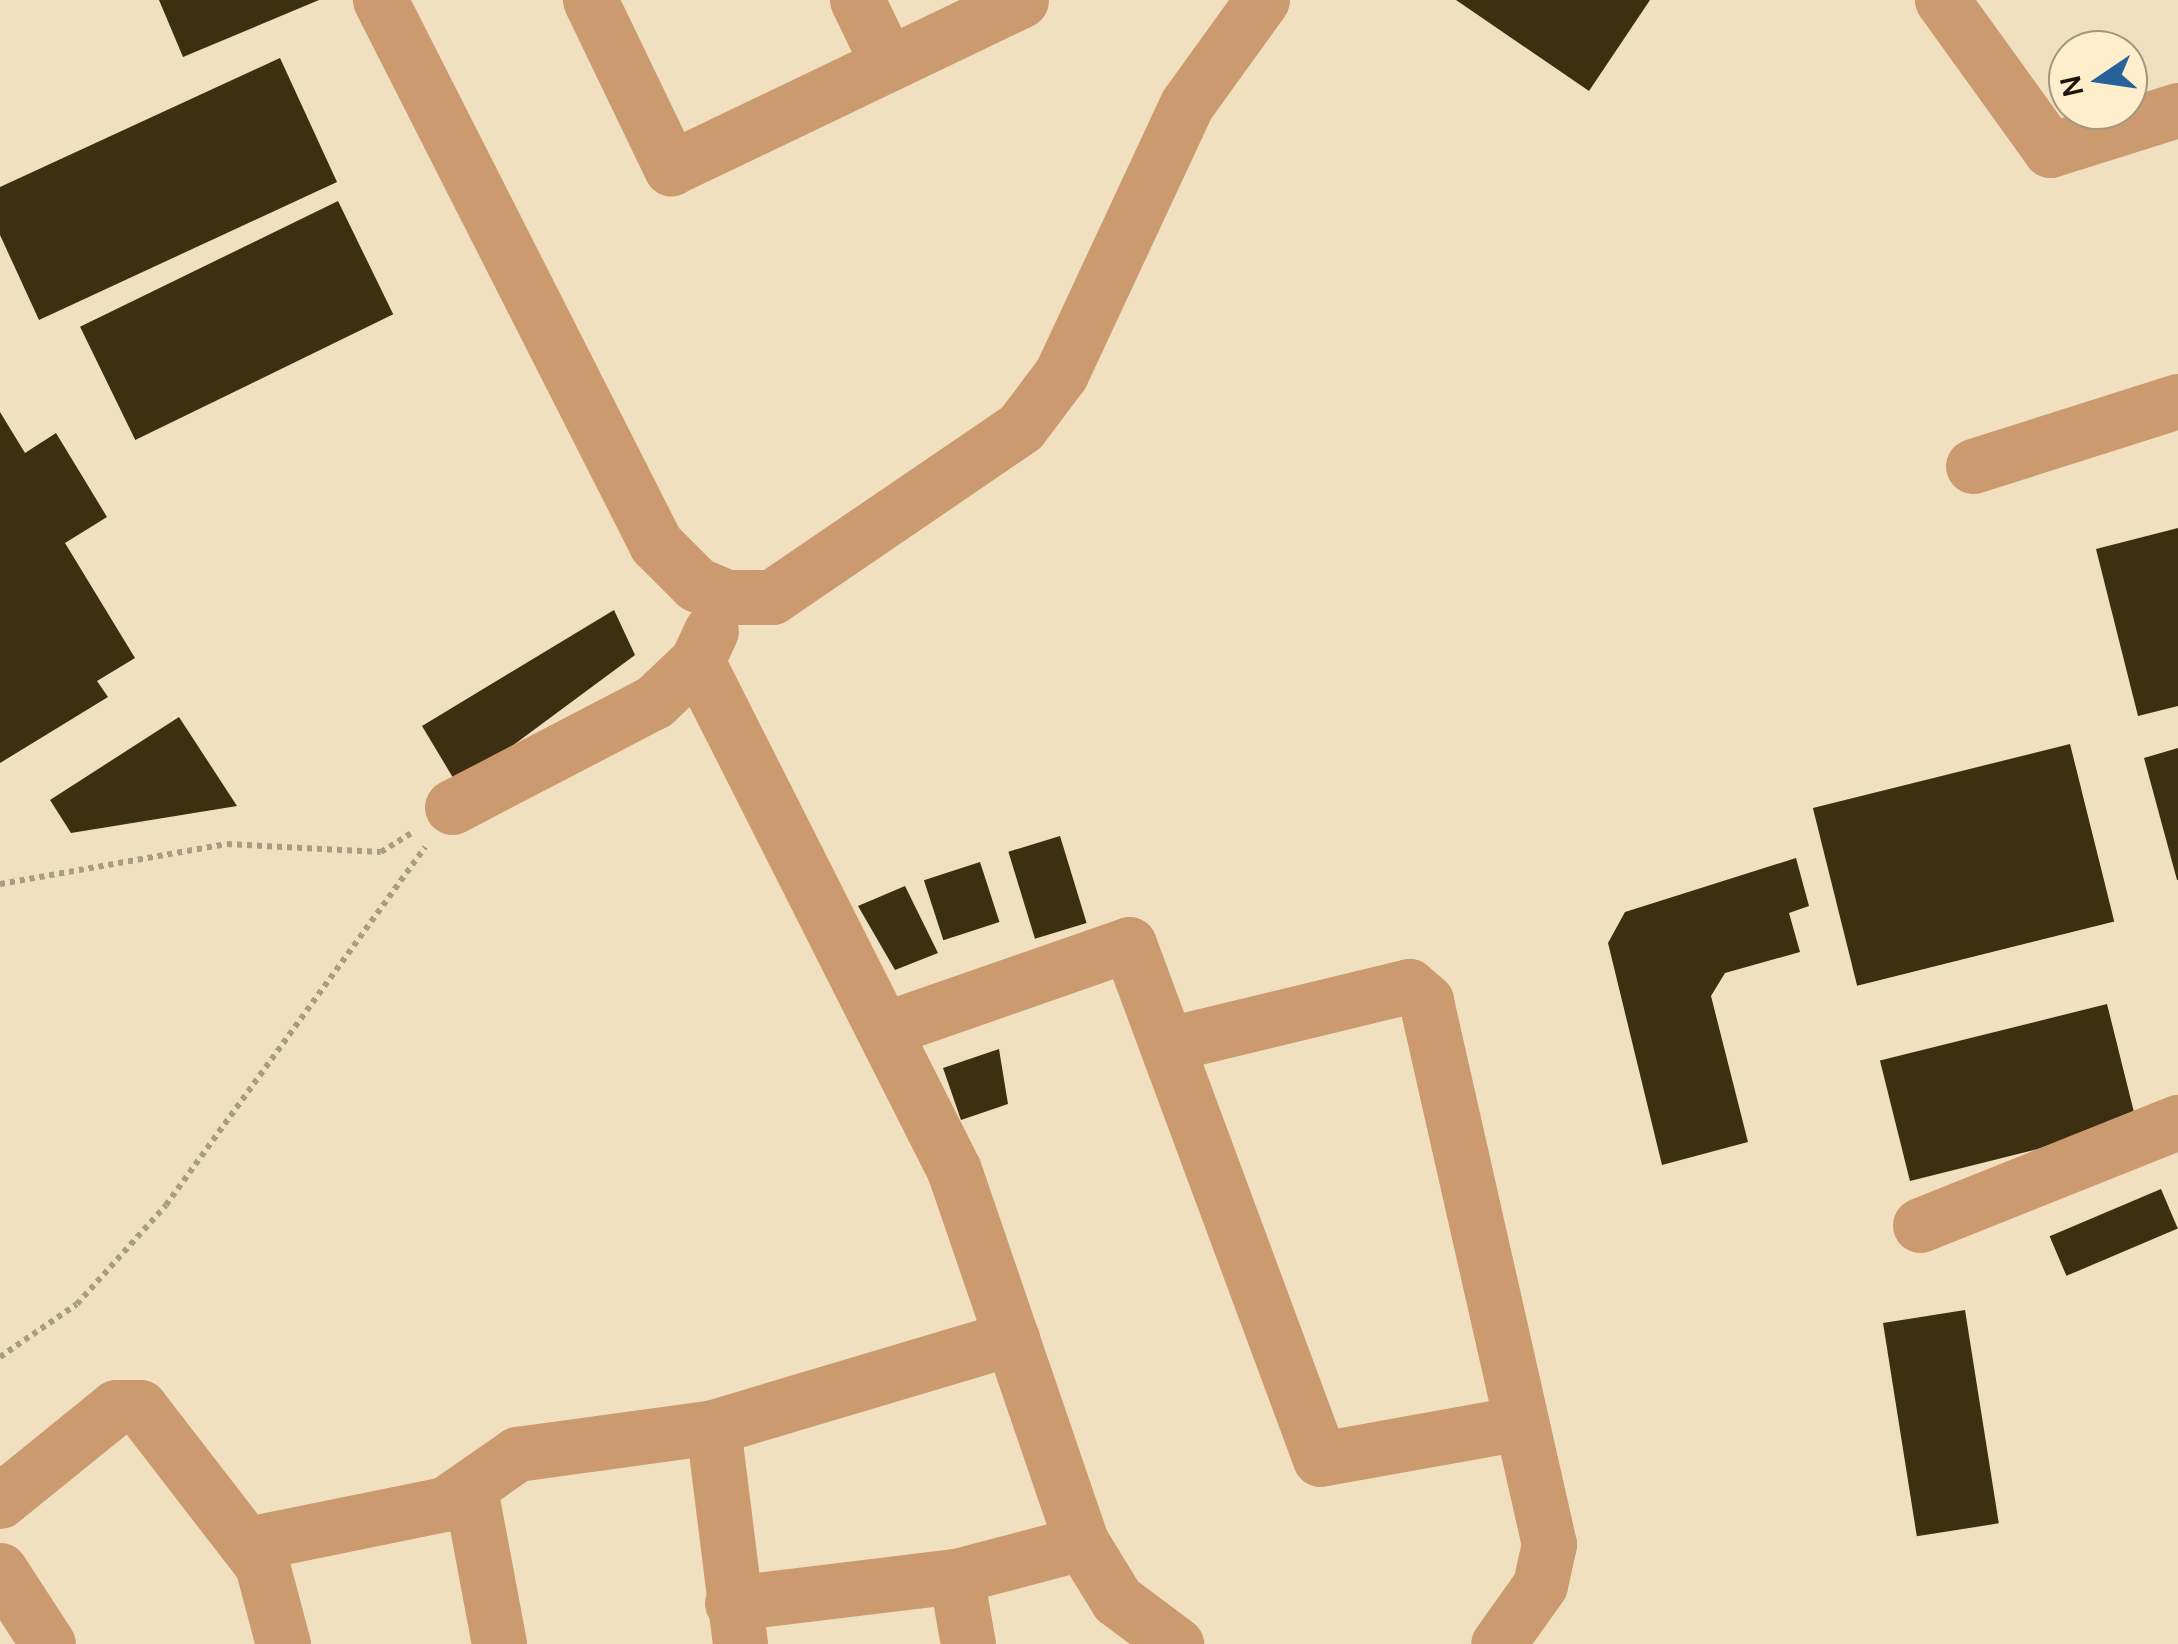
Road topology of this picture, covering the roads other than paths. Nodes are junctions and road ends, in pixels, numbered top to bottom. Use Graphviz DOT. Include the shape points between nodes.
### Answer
graph roads {
  1 [pos="380,0"];
  2 [pos="590,0"];
  3 [pos="857,0"];
  4 [pos="1021,0"];
  5 [pos="1942,0"];
  6 [pos="1245,5"];
  7 [pos="888,64"];
  8 [pos="2178,110"];
  9 [pos="2178,401"];
  10 [pos="1973,466"];
  11 [pos="726,596"];
  12 [pos="698,661"];
  13 [pos="452,807"];
  14 [pos="888,1028"];
  15 [pos="1168,1044"];
  16 [pos="2178,1122"];
  17 [pos="1920,1226"];
  18 [pos="1012,1338"];
  19 [pos="1522,1423"];
  20 [pos="712,1426"];
  21 [pos="471,1494"];
  22 [pos="0,1501"];
  23 [pos="1082,1543"];
  24 [pos="248,1544"];
  25 [pos="0,1570"];
  26 [pos="956,1576"];
  27 [pos="736,1624"];
  28 [pos="48,1644"];
  29 [pos="283,1644"];
  30 [pos="499,1644"];
  31 [pos="968,1644"];
  32 [pos="1176,1644"];
  33 [pos="1498,1644"];
  1 -- 11 [label="street" via="656,544 696,584"];
  2 -- 7 [label="street" via="671,168"];
  3 -- 7 [label="street"];
  4 -- 7 [label="street"];
  5 -- 8 [label="street" via="2050,150"];
  6 -- 11 [label="street" via="1188,104 1061,374 1021,428 772,597"];
  9 -- 10 [label="street"];
  11 -- 12 [label="street"];
  12 -- 13 [label="street" via="654,702"];
  12 -- 14 [label="street"];
  14 -- 15 [label="street" via="1116,943 1138,957"];
  14 -- 18 [label="street" via="954,1170"];
  15 -- 19 [label="street" via="1320,1459"];
  15 -- 19 [label="street" via="1420,989"];
  16 -- 17 [label="street"];
  18 -- 20 [label="street"];
  18 -- 23 [label="street"];
  19 -- 33 [label="street" via="1548,1565"];
  20 -- 21 [label="street" via="517,1454 493,1463"];
  20 -- 27 [label="street"];
  21 -- 24 [label="street"];
  21 -- 30 [label="street"];
  22 -- 24 [label="street" via="129,1403"];
  23 -- 26 [label="street"];
  23 -- 32 [label="street" via="1117,1600"];
  24 -- 29 [label="street" via="268,1576"];
  25 -- 28 [label="street"];
  26 -- 27 [label="street"];
  26 -- 31 [label="street"];
}
